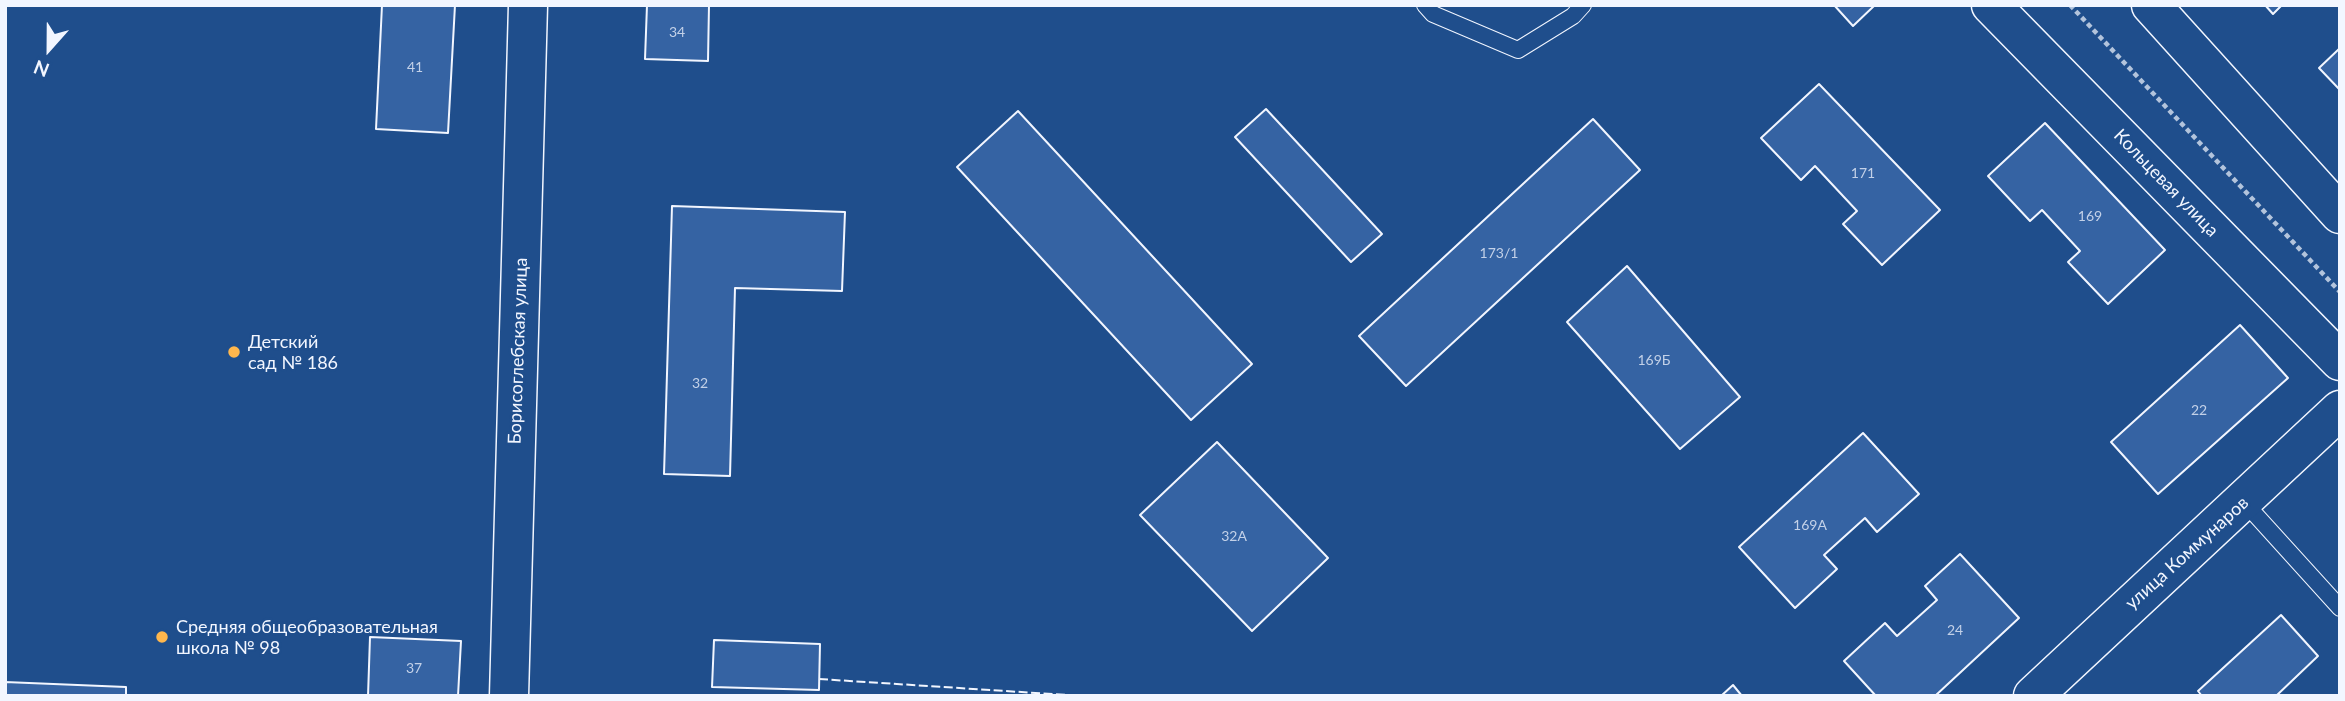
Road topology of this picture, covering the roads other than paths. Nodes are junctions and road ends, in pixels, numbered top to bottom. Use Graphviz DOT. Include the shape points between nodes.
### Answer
graph roads {
  1 [pos="528,5"];
  2 [pos="1425,5"];
  3 [pos="1583,5"];
  4 [pos="1991,5"];
  5 [pos="2151,5"];
  6 [pos="2340,214"];
  7 [pos="2340,362"];
  8 [pos="2340,410"];
  9 [pos="2244,502"];
  10 [pos="2340,608"];
  11 [pos="509,696"];
  12 [pos="2033,696"];
  1 -- 11 [label="street, Борисоглебская улица"];
  2 -- 3 [label="lane" via="1433,13 1518,50"];
  4 -- 7 [label="street, Кольцевая улица"];
  5 -- 6 [label="street"];
  8 -- 9 [label="street, улица Коммунаров"];
  9 -- 10 [label="lane"];
  9 -- 12 [label="street, улица Коммунаров"];
}
